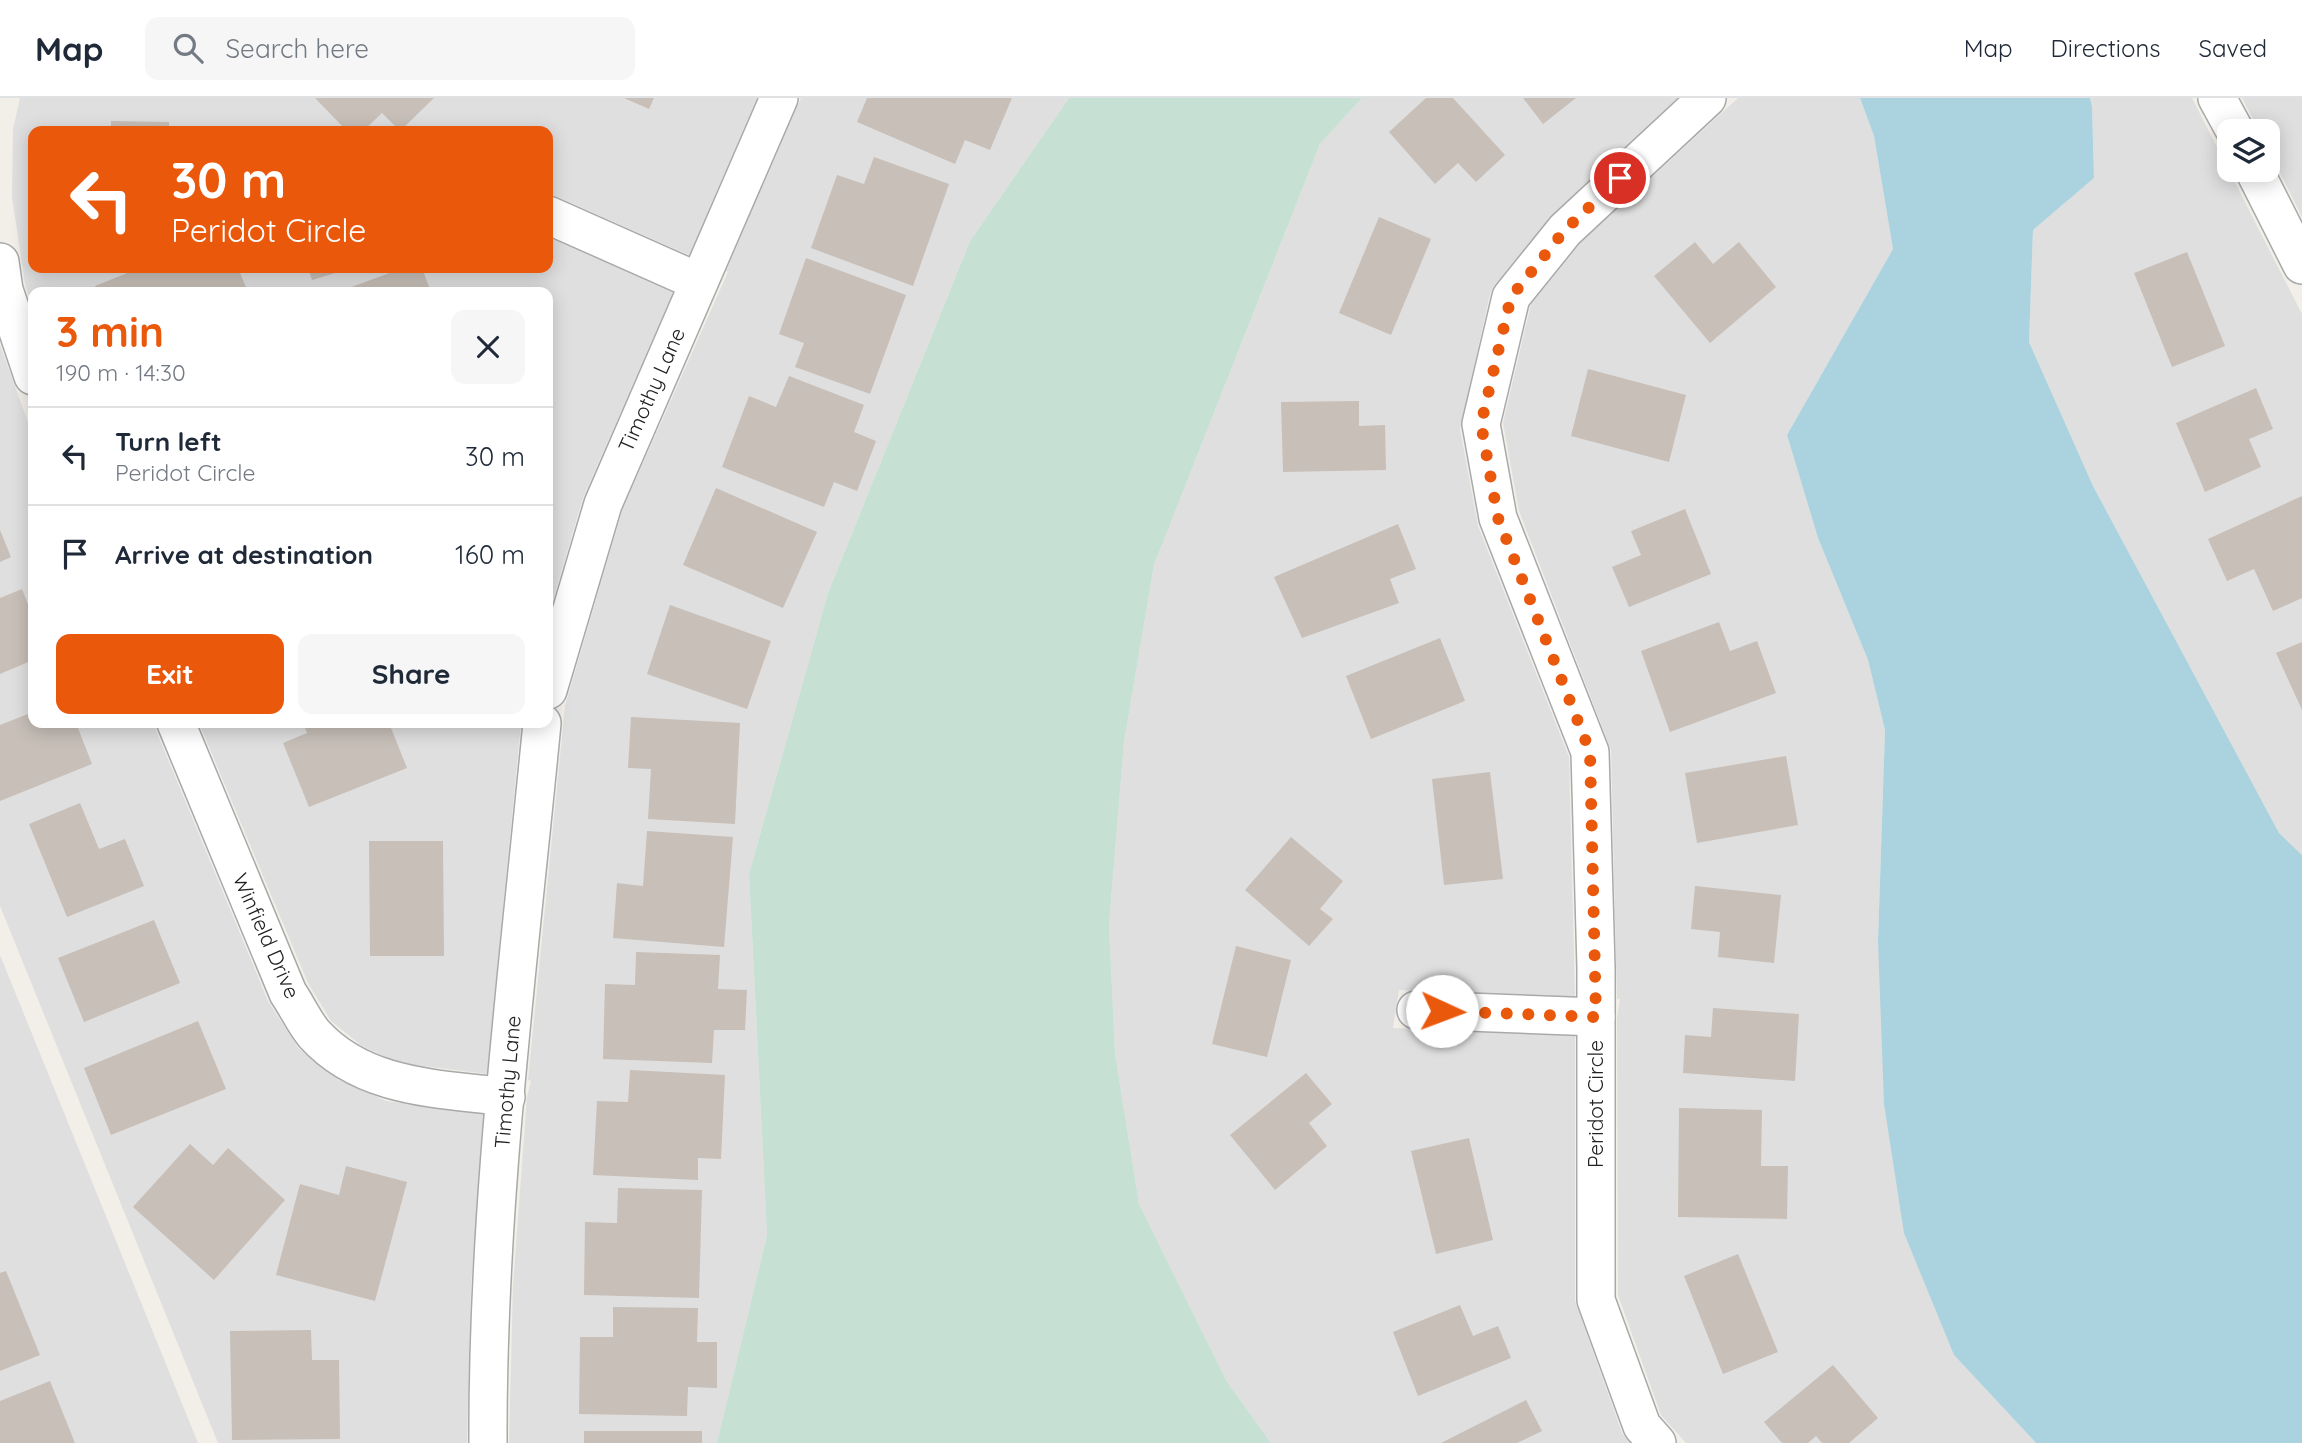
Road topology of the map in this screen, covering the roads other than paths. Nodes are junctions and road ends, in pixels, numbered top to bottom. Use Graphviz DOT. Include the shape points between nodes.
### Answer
graph roads {
  1 [pos="779,98"];
  2 [pos="1707,98"];
  3 [pos="2217,98"];
  4 [pos="2228,119"];
  5 [pos="2260,182"];
  6 [pos="553,217"];
  7 [pos="0,262"];
  8 [pos="2302,265"];
  9 [pos="699,282"];
  10 [pos="28,361"];
  11 [pos="553,673"];
  12 [pos="178,728"];
  13 [pos="542,728"];
  14 [pos="1416,1010"];
  15 [pos="1596,1017"];
  16 [pos="506,1097"];
  17 [pos="488,1443"];
  18 [pos="1657,1443"];
  1 -- 9 [label="street, Timothy Lane"];
  2 -- 15 [label="street, Peridot Circle" via="1565,230 1511,297 1481,424 1498,518 1590,752"];
  3 -- 4 [label="street"];
  5 -- 8 [label="street"];
  6 -- 9 [label="street"];
  7 -- 10 [label="street" via="4,290"];
  9 -- 11 [label="street, Timothy Lane" via="603,504"];
  12 -- 16 [label="street, Winfield Drive" via="288,993 314,1034 350,1063 391,1082"];
  13 -- 16 [label="street, Timothy Lane"];
  14 -- 15 [label="street"];
  15 -- 18 [label="street, Peridot Circle" via="1596,1300 1642,1426"];
  16 -- 17 [label="street, Timothy Lane" via="491,1313"];
}
